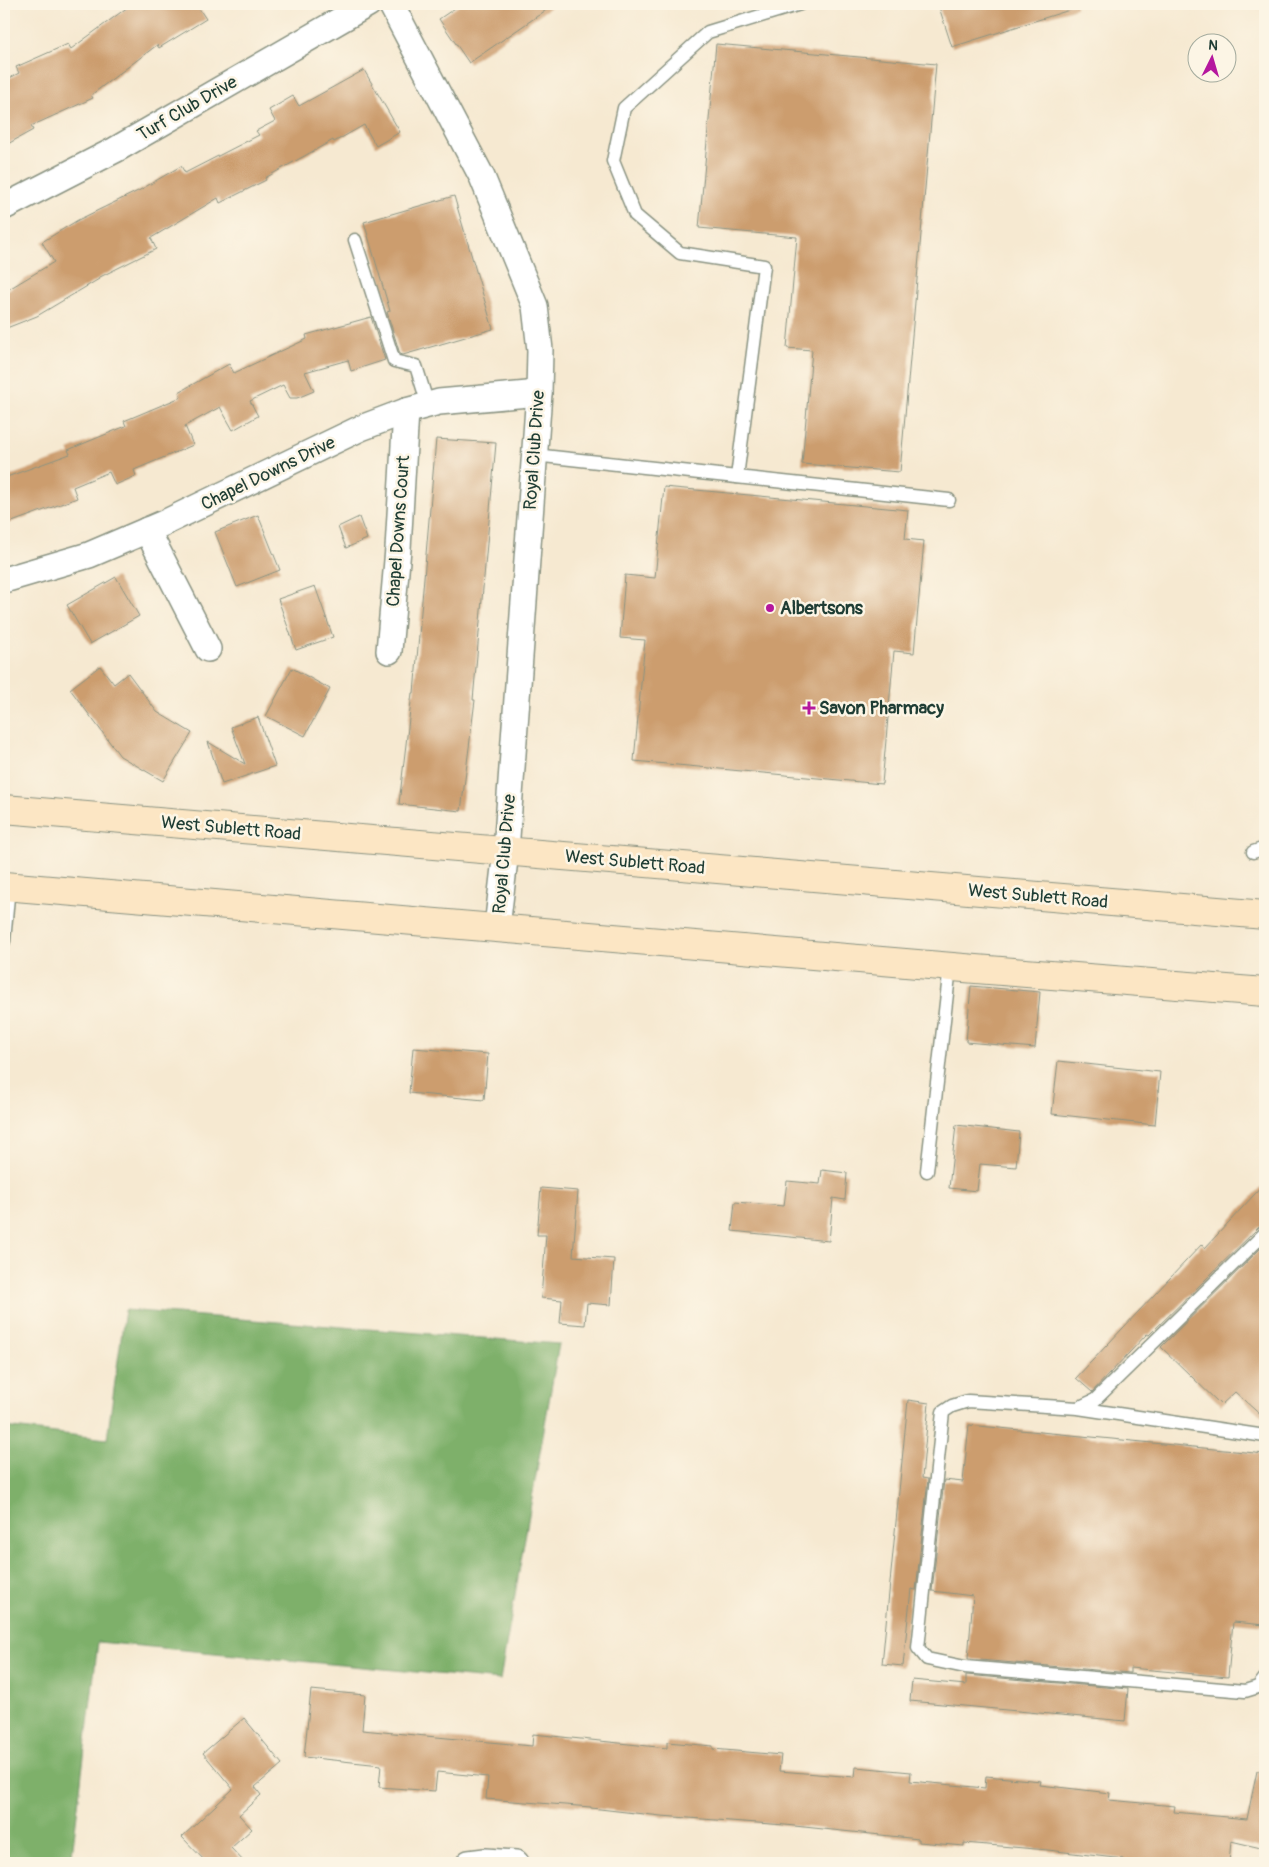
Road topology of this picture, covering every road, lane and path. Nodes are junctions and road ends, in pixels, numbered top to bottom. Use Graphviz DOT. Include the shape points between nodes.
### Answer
graph roads {
  1 [pos="368,4"];
  2 [pos="391,4"];
  3 [pos="800,4"];
  4 [pos="4,207"];
  5 [pos="356,240"];
  6 [pos="539,393"];
  7 [pos="417,408"];
  8 [pos="534,455"];
  9 [pos="737,477"];
  10 [pos="949,500"];
  11 [pos="147,530"];
  12 [pos="4,580"];
  13 [pos="208,649"];
  14 [pos="389,651"];
  15 [pos="4,809"];
  16 [pos="506,851"];
  17 [pos="6,886"];
  18 [pos="1265,915"];
  19 [pos="497,928"];
  20 [pos="4,941"];
  21 [pos="950,967"];
  22 [pos="1265,992"];
  23 [pos="928,1171"];
  24 [pos="1265,1233"];
  25 [pos="1078,1408"];
  26 [pos="1265,1436"];
  27 [pos="1265,1678"];
  28 [pos="469,1863"];
  29 [pos="516,1863"];
  1 -- 4 [label="street, Turf Club Drive" via="115,150"];
  2 -- 6 [label="street, Royal Club Drive" via="482,177 535,306 540,350"];
  3 -- 9 [label="lane" via="708,32 624,108 613,161 636,215 680,253 764,266"];
  5 -- 7 [label="lane" via="394,361 416,366"];
  6 -- 7 [label="street, Chapel Downs Drive" via="439,402"];
  6 -- 8 [label="street, Royal Club Drive"];
  7 -- 11 [label="street, Chapel Downs Drive" via="361,428"];
  7 -- 14 [label="street, Chapel Downs Court" via="398,549"];
  8 -- 9 [label="lane"];
  8 -- 16 [label="street, Royal Club Drive"];
  9 -- 10 [label="lane"];
  11 -- 12 [label="street, Chapel Downs Drive" via="89,555"];
  11 -- 13 [label="street"];
  15 -- 16 [label="main road, West Sublett Road"];
  16 -- 18 [label="main road, West Sublett Road"];
  16 -- 19 [label="street, Royal Club Drive"];
  17 -- 19 [label="main road"];
  17 -- 20 [label="lane"];
  19 -- 21 [label="main road"];
  21 -- 22 [label="main road"];
  21 -- 23 [label="lane"];
  24 -- 25 [label="lane" via="1095,1400"];
  25 -- 26 [label="lane"];
  25 -- 27 [label="lane" via="968,1401 943,1412 918,1648 927,1659 965,1667 1245,1691 1258,1687"];
  28 -- 29 [label="street"];
}
